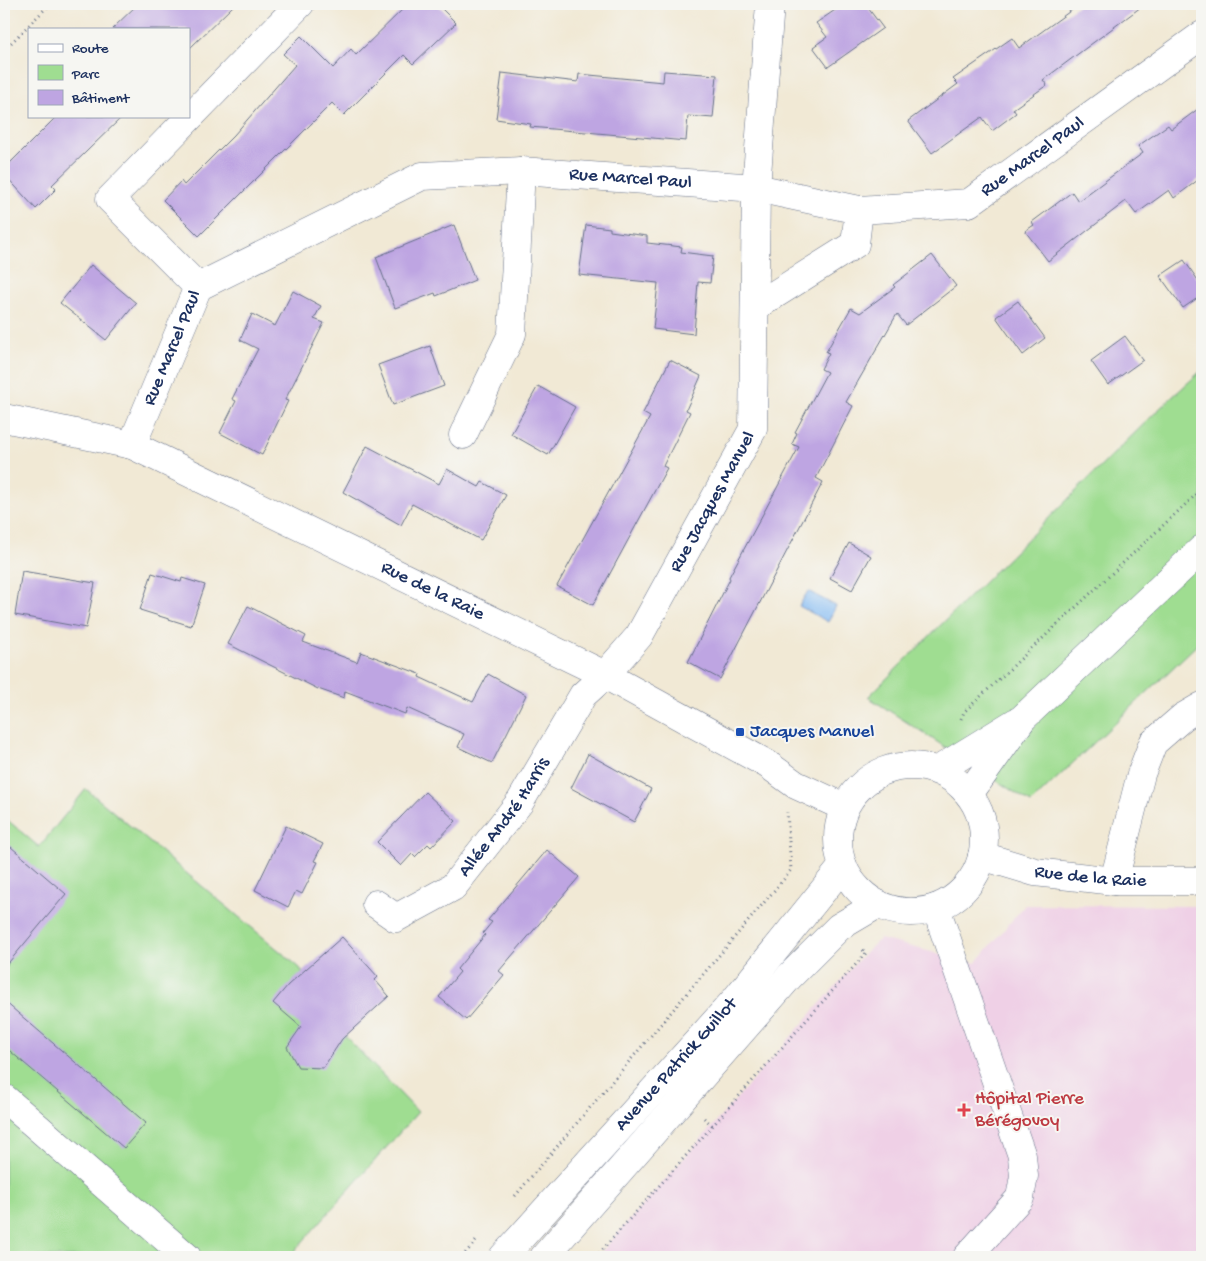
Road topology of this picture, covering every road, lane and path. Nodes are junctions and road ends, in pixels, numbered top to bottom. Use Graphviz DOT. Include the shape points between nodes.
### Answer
graph roads {
  1 [pos="50,4"];
  2 [pos="300,4"];
  3 [pos="770,4"];
  4 [pos="1202,35"];
  5 [pos="4,50"];
  6 [pos="190,117"];
  7 [pos="189,118"];
  8 [pos="522,171"];
  9 [pos="756,188"];
  10 [pos="858,210"];
  11 [pos="198,287"];
  12 [pos="755,307"];
  13 [pos="4,418"];
  14 [pos="463,435"];
  15 [pos="132,445"];
  16 [pos="1202,489"];
  17 [pos="1202,549"];
  18 [pos="605,675"];
  19 [pos="1202,706"];
  20 [pos="1023,718"];
  21 [pos="960,720"];
  22 [pos="938,770"];
  23 [pos="796,785"];
  24 [pos="969,794"];
  25 [pos="844,807"];
  26 [pos="982,856"];
  27 [pos="843,866"];
  28 [pos="1114,881"];
  29 [pos="1202,881"];
  30 [pos="376,904"];
  31 [pos="878,904"];
  32 [pos="936,908"];
  33 [pos="839,927"];
  34 [pos="4,1098"];
  35 [pos="513,1198"];
  36 [pos="481,1235"];
  37 [pos="187,1257"];
  38 [pos="462,1257"];
  39 [pos="503,1257"];
  40 [pos="544,1257"];
  41 [pos="596,1257"];
  42 [pos="967,1257"];
  1 -- 5 [label="path"];
  2 -- 6 [label="street"];
  3 -- 9 [label="street, Rue Jacques Manuel"];
  4 -- 10 [label="street, Rue Marcel Paul" via="969,203"];
  7 -- 11 [label="street" via="110,199"];
  8 -- 9 [label="street, Rue Marcel Paul"];
  8 -- 11 [label="street, Rue Marcel Paul" via="422,176"];
  8 -- 14 [label="street" via="512,334"];
  9 -- 10 [label="street, Rue Marcel Paul"];
  9 -- 12 [label="street, Rue Jacques Manuel"];
  10 -- 12 [label="street" via="855,244"];
  11 -- 15 [label="street, Rue Marcel Paul"];
  12 -- 18 [label="street, Rue Jacques Manuel" via="753,428 639,636"];
  13 -- 15 [label="street, Rue de la Raie"];
  15 -- 18 [label="street, Rue de la Raie"];
  16 -- 21 [label="path" via="964,712"];
  17 -- 20 [label="street"];
  18 -- 23 [label="street, Rue de la Raie" via="767,764"];
  18 -- 30 [label="street, Allée André Harris" via="583,695 520,802 453,887 396,918"];
  19 -- 28 [label="street" via="1182,717 1153,744 1141,774"];
  20 -- 22 [label="street"];
  20 -- 24 [label="street"];
  22 -- 24 [label="street"];
  22 -- 25 [label="street" via="910,765 884,770 860,785"];
  23 -- 25 [label="street, Rue de la Raie"];
  23 -- 35 [label="path" via="786,817 791,870"];
  24 -- 26 [label="street" via="982,823"];
  25 -- 27 [label="street" via="838,837"];
  26 -- 28 [label="street, Rue de la Raie" via="1035,872"];
  26 -- 32 [label="street" via="966,887"];
  27 -- 31 [label="street" via="857,888"];
  27 -- 39 [label="street, Avenue Patrick Guillot" via="734,1001"];
  28 -- 29 [label="street, Rue de la Raie"];
  31 -- 32 [label="street" via="907,912"];
  31 -- 33 [label="street, Avenue Patrick Guillot"];
  32 -- 42 [label="street" via="1022,1156 1024,1176 1020,1198"];
  33 -- 40 [label="street, Avenue Patrick Guillot" via="790,976"];
  33 -- 41 [label="path" via="866,953"];
  34 -- 37 [label="street"];
  36 -- 38 [label="path"];
}
